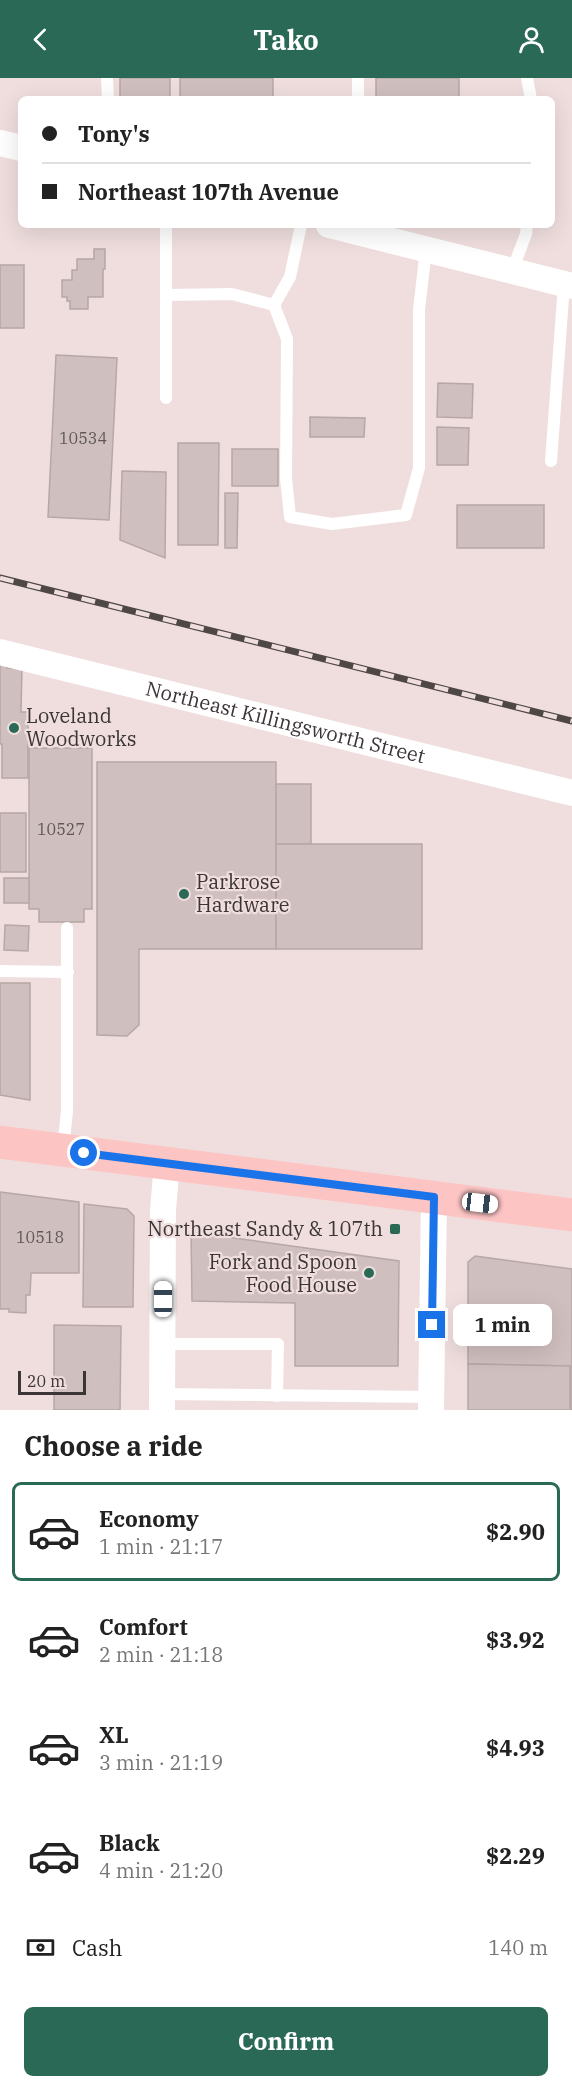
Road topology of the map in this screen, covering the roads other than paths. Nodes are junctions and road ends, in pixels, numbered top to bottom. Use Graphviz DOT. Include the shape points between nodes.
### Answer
graph roads {
  1 [pos="107,78"];
  2 [pos="358,78"];
  3 [pos="527,78"];
  4 [pos="108,96"];
  5 [pos="358,96"];
  6 [pos="530,96"];
  7 [pos="0,143"];
  8 [pos="18,147"];
  9 [pos="166,228"];
  10 [pos="300,228"];
  11 [pos="527,228"];
  12 [pos="358,229"];
  13 [pos="426,249"];
  14 [pos="513,271"];
  15 [pos="568,285"];
  16 [pos="166,295"];
  17 [pos="274,304"];
  18 [pos="166,398"];
  19 [pos="551,461"];
  20 [pos="0,652"];
  21 [pos="572,793"];
  22 [pos="67,928"];
  23 [pos="0,971"];
  24 [pos="68,972"];
  25 [pos="0,1142"];
  26 [pos="63,1150"];
  27 [pos="167,1163"];
  28 [pos="434,1197"];
  29 [pos="572,1215"];
  30 [pos="162,1344"];
  31 [pos="277,1396"];
  32 [pos="162,1402"];
  33 [pos="431,1404"];
  1 -- 4 [label="lane"];
  2 -- 5 [label="lane"];
  3 -- 6 [label="lane"];
  7 -- 8 [label="street"];
  9 -- 16 [label="lane"];
  10 -- 17 [label="lane" via="290,277"];
  11 -- 14 [label="lane"];
  12 -- 13 [label="street"];
  13 -- 14 [label="street"];
  13 -- 17 [label="lane" via="419,310 419,468 406,515 332,524 290,517 286,478 287,339"];
  14 -- 15 [label="street"];
  15 -- 19 [label="lane"];
  16 -- 17 [label="lane" via="232,294"];
  16 -- 18 [label="lane"];
  20 -- 21 [label="street, Northeast Killingsworth Street"];
  22 -- 24 [label="lane"];
  23 -- 24 [label="lane"];
  24 -- 26 [label="lane"];
  25 -- 26 [label="main road"];
  26 -- 27 [label="main road"];
  27 -- 28 [label="main road"];
  27 -- 30 [label="street"];
  28 -- 29 [label="main road"];
  28 -- 33 [label="street"];
  30 -- 31 [label="lane" via="278,1344"];
  30 -- 32 [label="street"];
  31 -- 32 [label="lane"];
  31 -- 33 [label="lane"];
}
